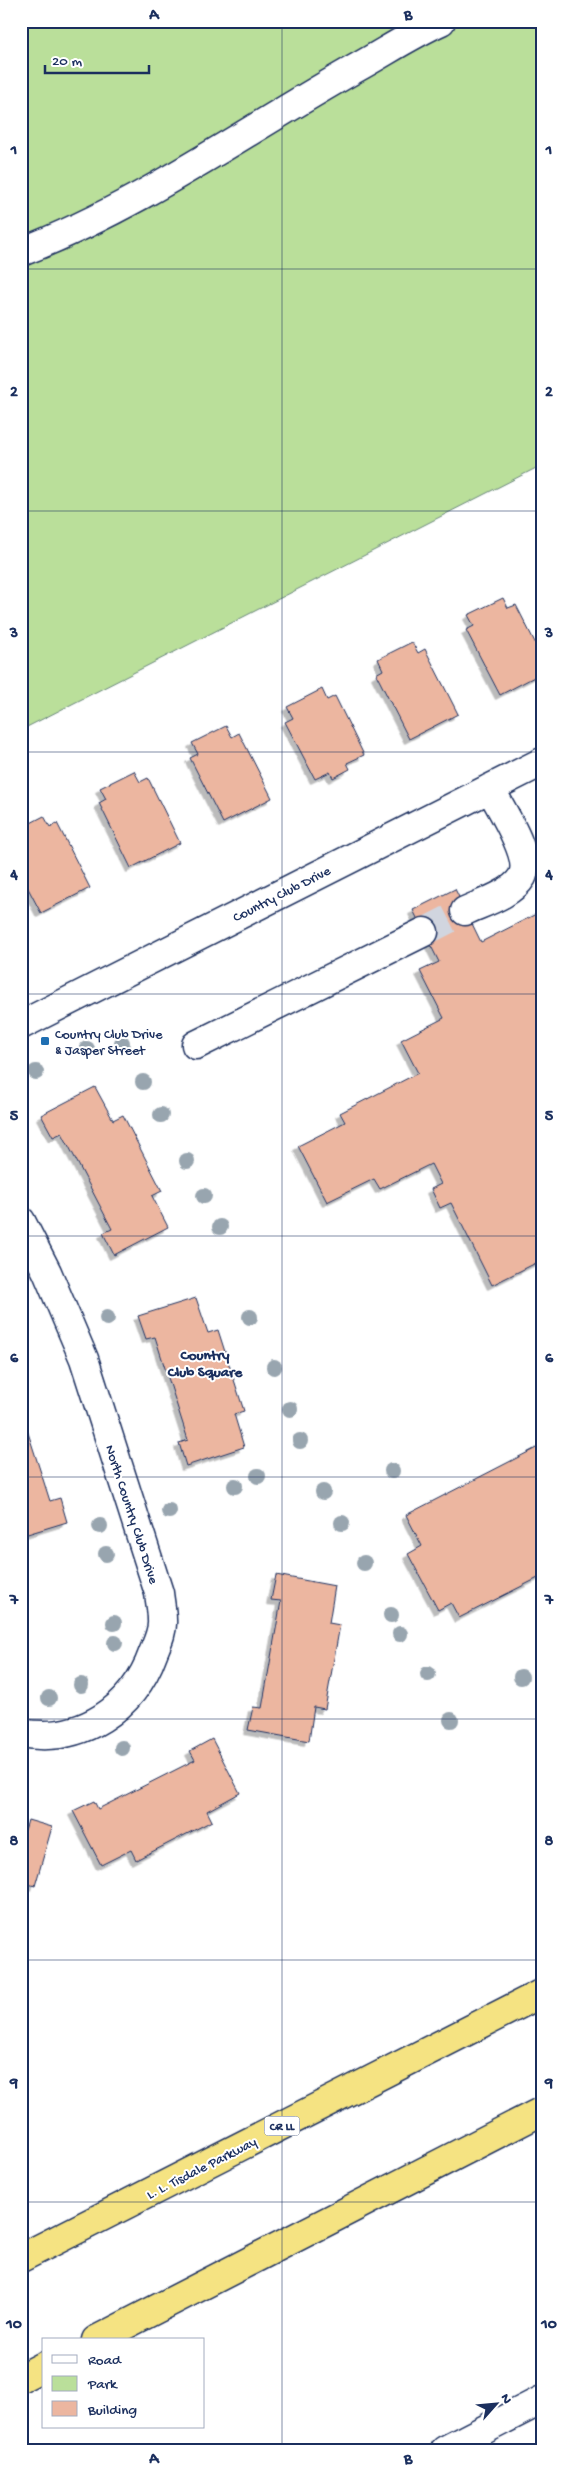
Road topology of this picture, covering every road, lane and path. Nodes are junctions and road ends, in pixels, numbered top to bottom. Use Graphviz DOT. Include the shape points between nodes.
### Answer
graph roads {
  1 [pos="441,21"];
  2 [pos="21,252"];
  3 [pos="542,762"];
  4 [pos="490,788"];
  5 [pos="465,911"];
  6 [pos="424,932"];
  7 [pos="21,1025"];
  8 [pos="196,1045"];
  9 [pos="21,1222"];
  10 [pos="21,1733"];
  11 [pos="542,1992"];
  12 [pos="542,2111"];
  13 [pos="21,2258"];
  14 [pos="100,2338"];
  15 [pos="42,2367"];
  16 [pos="21,2378"];
  17 [pos="542,2400"];
  18 [pos="445,2450"];
  1 -- 2 [label="street" via="322,87 195,166 52,240"];
  3 -- 4 [label="street, Country Club Drive"];
  4 -- 5 [label="street" via="525,861 522,877 509,889"];
  4 -- 7 [label="street, Country Club Drive"];
  6 -- 8 [label="street"];
  9 -- 10 [label="street, North Country Club Drive" via="47,1272 84,1359 159,1594 163,1621 148,1666 134,1691 113,1712 88,1726 63,1734 38,1736"];
  11 -- 13 [label="highway, L. L. Tisdale Parkway / CR LL"];
  12 -- 14 [label="highway"];
  15 -- 16 [label="highway"];
  17 -- 18 [label="street"];
}
